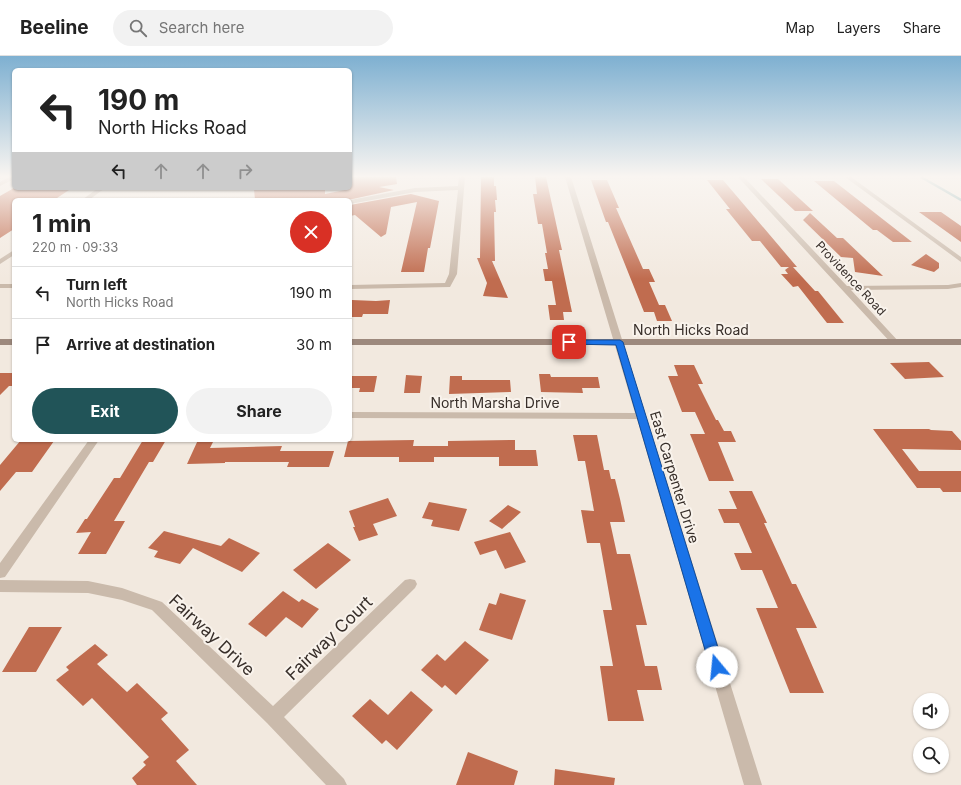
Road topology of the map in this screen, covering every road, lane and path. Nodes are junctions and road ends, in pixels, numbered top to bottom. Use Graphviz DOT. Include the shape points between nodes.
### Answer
graph roads {
  1 [pos="459,211"];
  2 [pos="579,211"];
  3 [pos="773,211"];
  4 [pos="894,211"];
  5 [pos="12,253"];
  6 [pos="961,260"];
  7 [pos="0,262"];
  8 [pos="961,285"];
  9 [pos="0,286"];
  10 [pos="12,286"];
  11 [pos="352,287"];
  12 [pos="845,288"];
  13 [pos="0,342"];
  14 [pos="12,342"];
  15 [pos="352,342"];
  16 [pos="620,342"];
  17 [pos="895,342"];
  18 [pos="961,342"];
  19 [pos="352,415"];
  20 [pos="641,416"];
  21 [pos="93,442"];
  22 [pos="0,573"];
  23 [pos="410,584"];
  24 [pos="0,586"];
  25 [pos="272,717"];
  26 [pos="338,785"];
  27 [pos="753,785"];
  1 -- 11 [label="street" via="452,274 447,285"];
  2 -- 16 [label="street, East Carpenter Drive"];
  3 -- 12 [label="street, Providence Road"];
  4 -- 6 [label="street"];
  5 -- 7 [label="street"];
  8 -- 12 [label="street"];
  9 -- 10 [label="street"];
  12 -- 17 [label="street, Providence Road"];
  13 -- 14 [label="main road"];
  15 -- 16 [label="main road, North Hicks Road"];
  16 -- 17 [label="main road, North Hicks Road"];
  16 -- 20 [label="street, East Carpenter Drive"];
  17 -- 18 [label="main road, North Hicks Road"];
  19 -- 20 [label="street, North Marsha Drive"];
  20 -- 27 [label="street, East Carpenter Drive"];
  21 -- 22 [label="street"];
  23 -- 25 [label="street, Fairway Court"];
  24 -- 25 [label="street, Fairway Drive" via="88,587 122,594 157,606"];
  25 -- 26 [label="street, Fairway Drive"];
}
